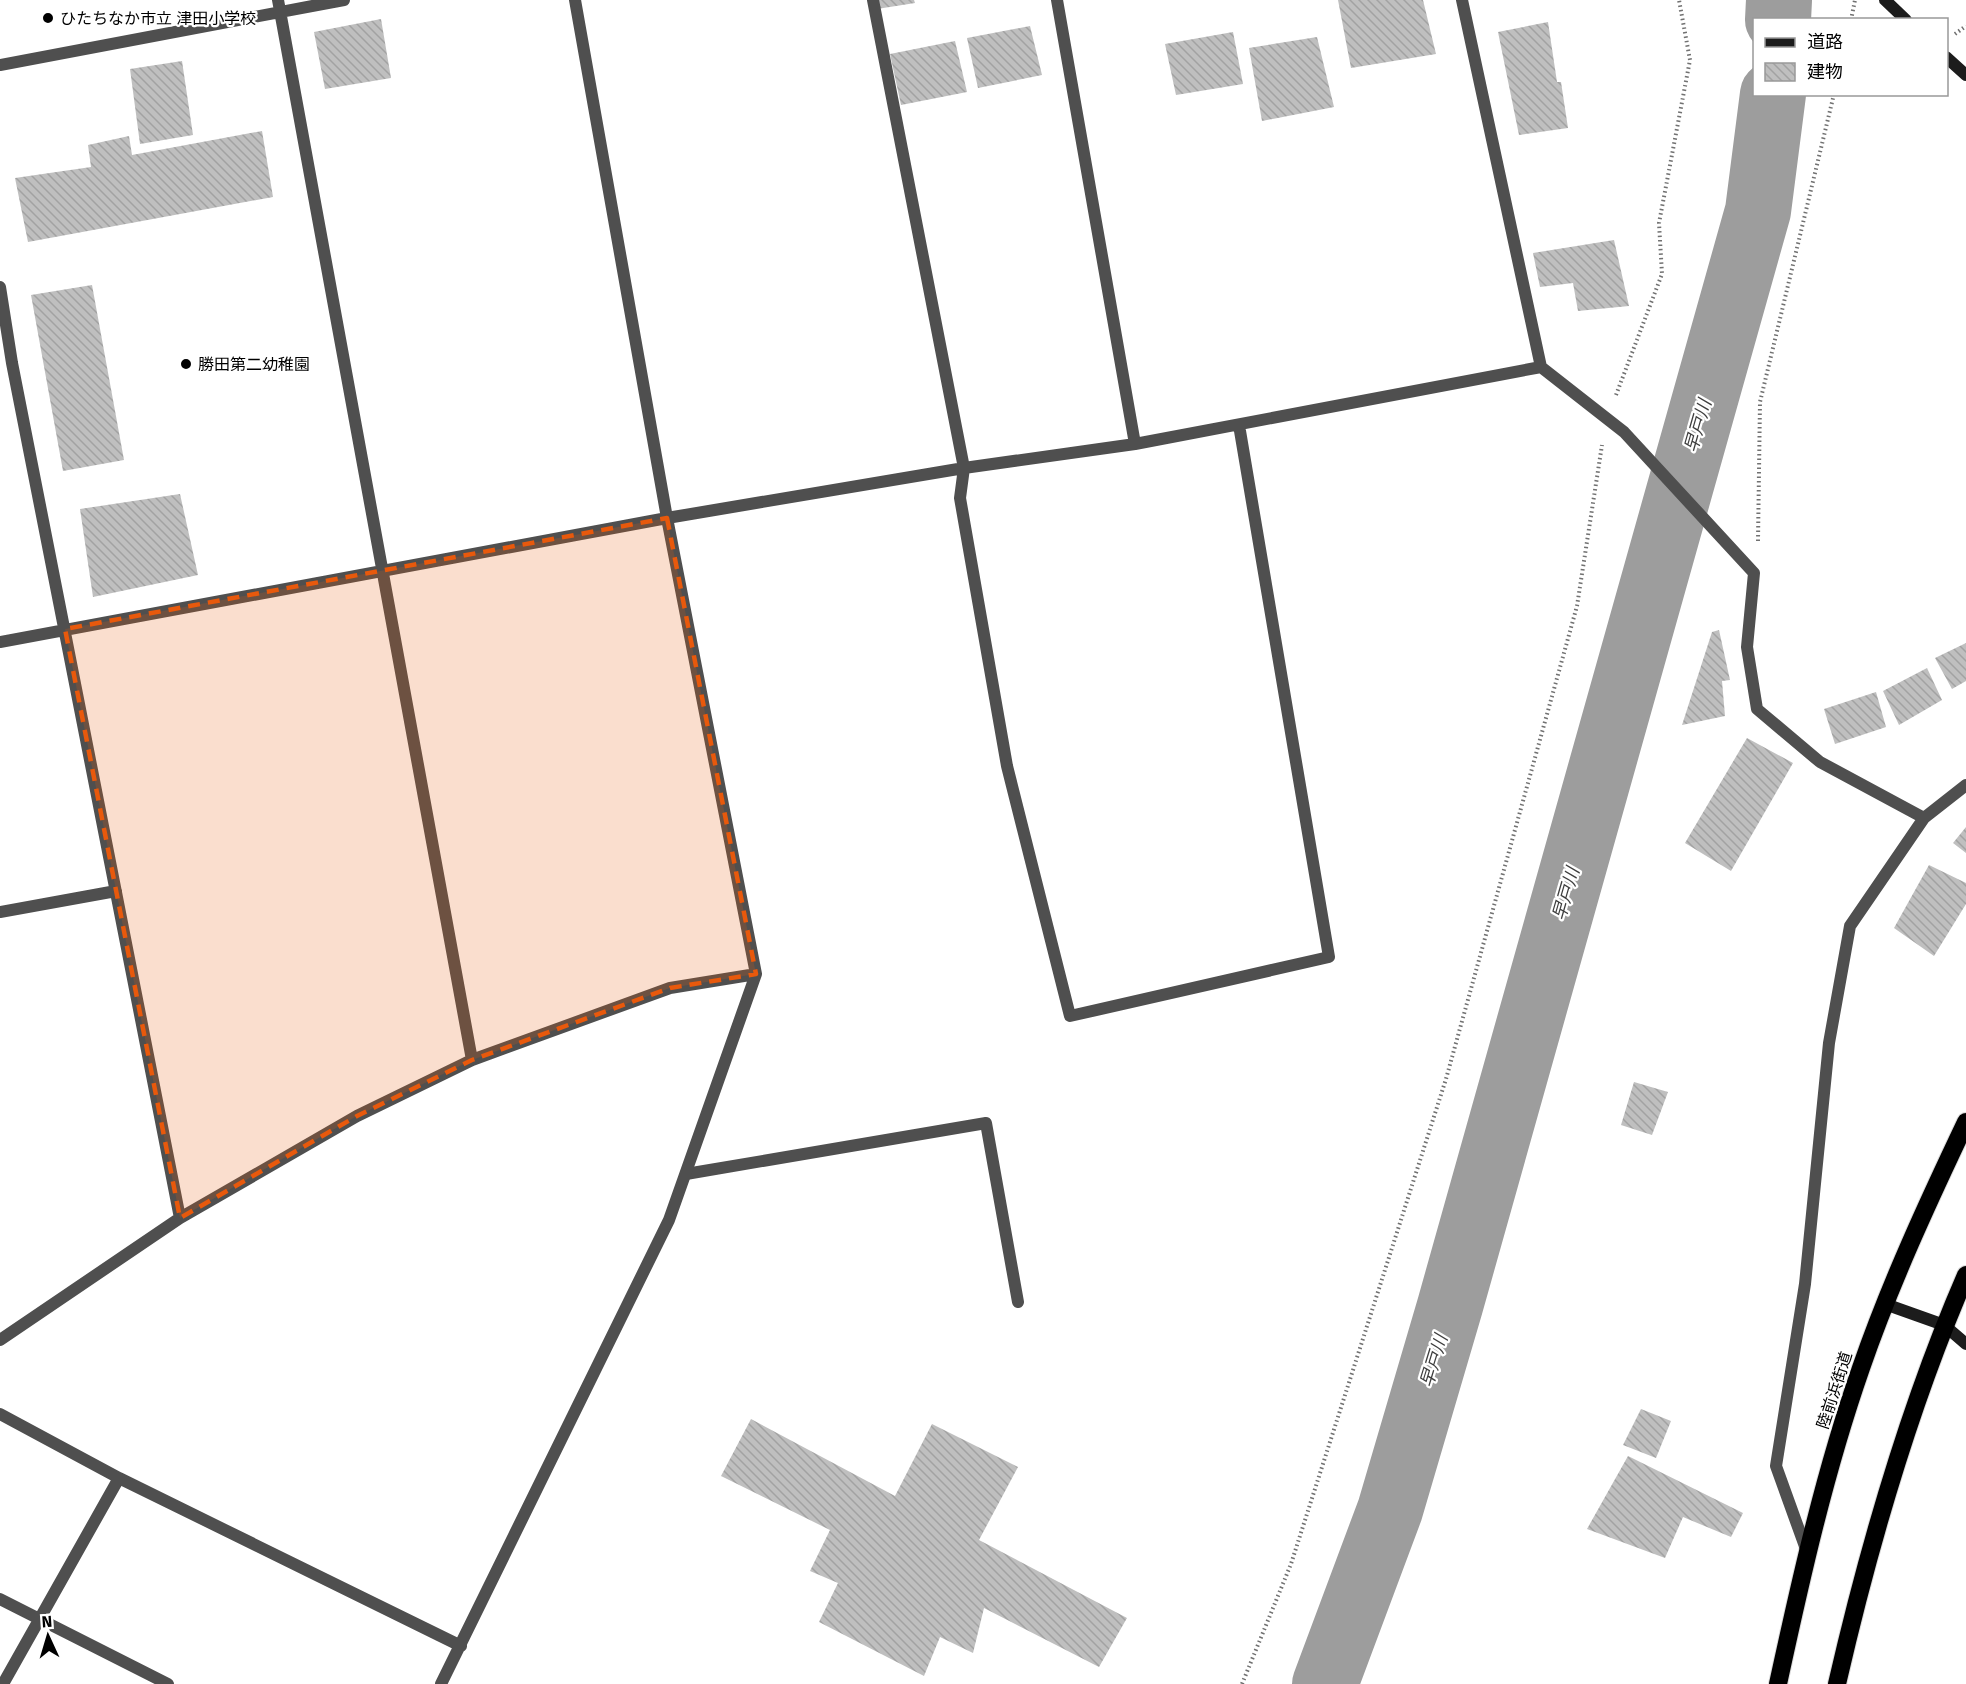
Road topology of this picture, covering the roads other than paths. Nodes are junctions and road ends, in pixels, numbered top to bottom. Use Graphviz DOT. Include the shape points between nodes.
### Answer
graph roads {
  1 [pos="344,0"];
  2 [pos="575,0"];
  3 [pos="873,0"];
  4 [pos="1057,0"];
  5 [pos="1462,0"];
  6 [pos="1885,0"];
  7 [pos="279,6"];
  8 [pos="1904,18"];
  9 [pos="1948,58"];
  10 [pos="0,65"];
  11 [pos="1966,75"];
  12 [pos="0,287"];
  13 [pos="6,364"];
  14 [pos="1541,367"];
  15 [pos="1239,425"];
  16 [pos="1135,444"];
  17 [pos="964,468"];
  18 [pos="668,518"];
  19 [pos="383,570"];
  20 [pos="65,629"];
  21 [pos="0,642"];
  22 [pos="1966,785"];
  23 [pos="1924,818"];
  24 [pos="116,891"];
  25 [pos="0,912"];
  26 [pos="756,974"];
  27 [pos="472,1060"];
  28 [pos="1966,1122"];
  29 [pos="686,1174"];
  30 [pos="180,1218"];
  31 [pos="1966,1275"];
  32 [pos="1018,1302"];
  33 [pos="1885,1304"];
  34 [pos="1944,1325"];
  35 [pos="0,1340"];
  36 [pos="1966,1344"];
  37 [pos="0,1414"];
  38 [pos="119,1478"];
  39 [pos="1807,1552"];
  40 [pos="0,1599"];
  41 [pos="38,1619"];
  42 [pos="461,1646"];
  43 [pos="3,1684"];
  44 [pos="168,1684"];
  45 [pos="441,1684"];
  46 [pos="1778,1684"];
  47 [pos="1837,1684"];
  1 -- 7 [label="street"];
  2 -- 18 [label="street"];
  3 -- 17 [label="street"];
  4 -- 16 [label="street"];
  5 -- 14 [label="street"];
  6 -- 8 [label="street"];
  7 -- 10 [label="street"];
  7 -- 19 [label="street"];
  9 -- 11 [label="street"];
  12 -- 13 [label="street"];
  13 -- 20 [label="street"];
  14 -- 15 [label="street"];
  14 -- 23 [label="street" via="1624,432 1754,573 1746,647 1757,709 1820,762"];
  15 -- 16 [label="street"];
  15 -- 17 [label="street" via="1329,957 1070,1016 1006,766 960,498"];
  16 -- 17 [label="street"];
  17 -- 18 [label="street"];
  18 -- 19 [label="street"];
  18 -- 26 [label="street"];
  19 -- 20 [label="street"];
  19 -- 27 [label="street"];
  20 -- 21 [label="street"];
  20 -- 24 [label="street"];
  22 -- 23 [label="street"];
  23 -- 39 [label="street" via="1850,927 1829,1043 1805,1284 1776,1466"];
  24 -- 25 [label="street"];
  24 -- 30 [label="street"];
  26 -- 27 [label="street" via="670,988"];
  26 -- 29 [label="street"];
  27 -- 30 [label="street" via="357,1116"];
  28 -- 33 [label="highway, 陸前浜街道"];
  29 -- 32 [label="street" via="986,1123"];
  29 -- 42 [label="street" via="669,1220"];
  30 -- 35 [label="street"];
  31 -- 34 [label="highway"];
  33 -- 34 [label="street"];
  33 -- 39 [label="highway, 陸前浜街道" via="1843,1422"];
  34 -- 36 [label="street"];
  34 -- 47 [label="highway" via="1858,1589"];
  37 -- 38 [label="street"];
  38 -- 41 [label="street"];
  38 -- 42 [label="street"];
  39 -- 46 [label="highway, 陸前浜街道"];
  40 -- 41 [label="street"];
  41 -- 43 [label="street"];
  41 -- 44 [label="street"];
  42 -- 45 [label="street"];
}
